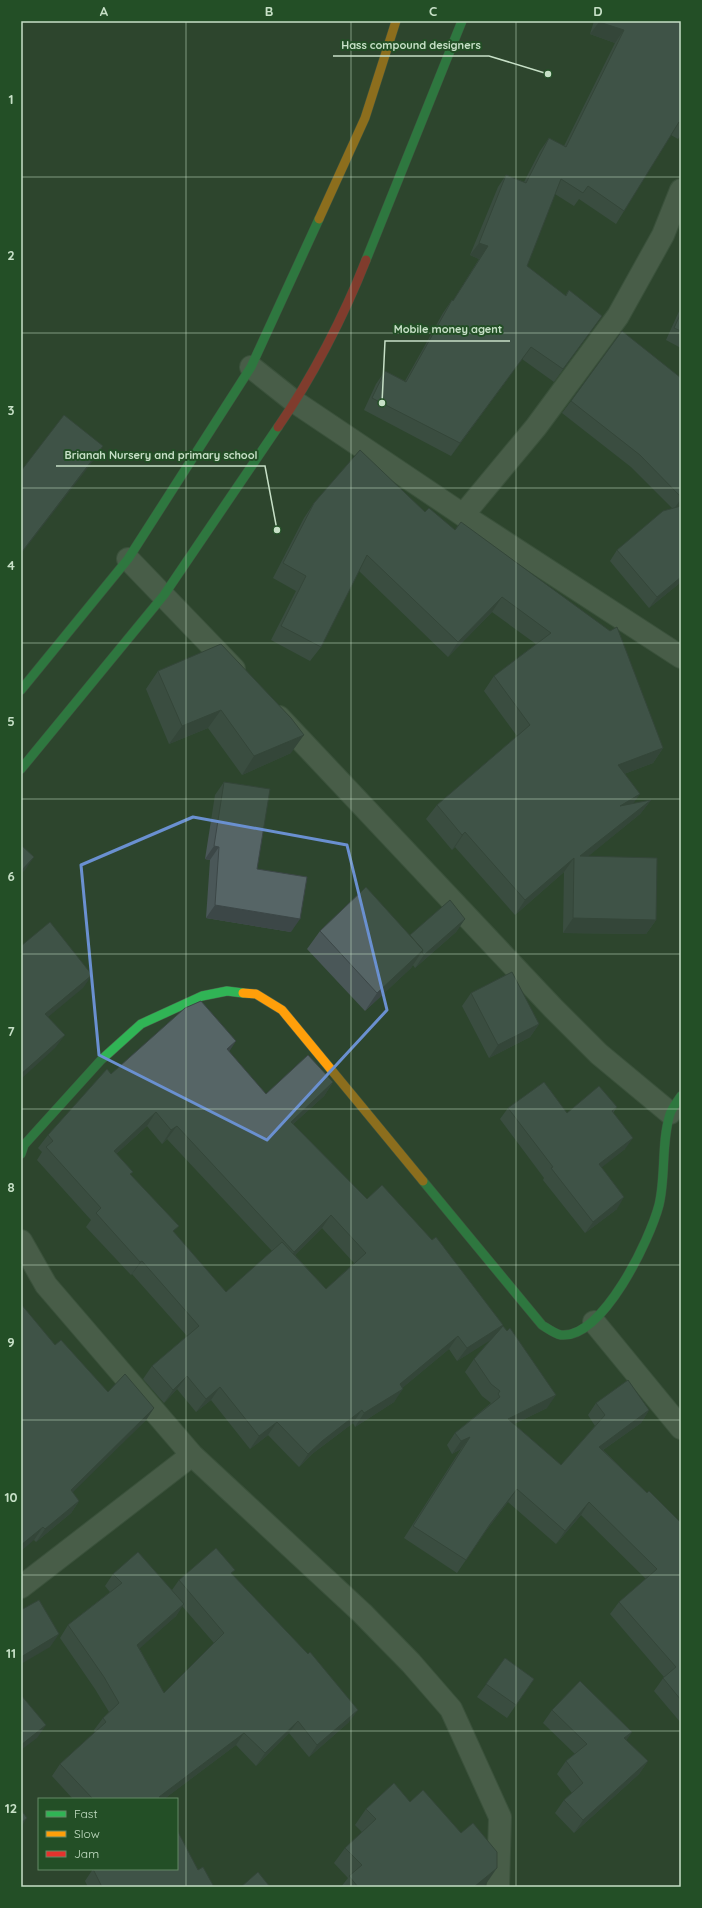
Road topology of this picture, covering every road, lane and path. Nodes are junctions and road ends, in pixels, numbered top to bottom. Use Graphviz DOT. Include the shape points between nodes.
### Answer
graph roads {
  1 [pos="396,21"];
  2 [pos="462,21"];
  3 [pos="681,190"];
  4 [pos="251,367"];
  5 [pos="296,402"];
  6 [pos="463,515"];
  7 [pos="128,558"];
  8 [pos="164,595"];
  9 [pos="681,657"];
  10 [pos="246,682"];
  11 [pos="21,690"];
  12 [pos="268,705"];
  13 [pos="21,769"];
  14 [pos="676,1104"];
  15 [pos="21,1154"];
  16 [pos="21,1241"];
  17 [pos="594,1322"];
  18 [pos="681,1428"];
  19 [pos="192,1455"];
  20 [pos="21,1587"];
  21 [pos="498,1887"];
  1 -- 4 [label="street" via="366,118"];
  2 -- 5 [label="street" via="353,293"];
  3 -- 6 [label="street" via="663,235 618,316 536,427"];
  4 -- 5 [label="street"];
  4 -- 7 [label="street"];
  5 -- 6 [label="street"];
  5 -- 8 [label="street"];
  6 -- 9 [label="street"];
  7 -- 8 [label="street"];
  7 -- 11 [label="street"];
  8 -- 10 [label="street"];
  8 -- 13 [label="street"];
  12 -- 14 [label="street" via="599,1054"];
  14 -- 17 [label="street" via="665,1141 659,1204 647,1241 621,1287"];
  15 -- 17 [label="street" via="24,1145 101,1060 141,1024 202,996 227,991 256,994 282,1010 542,1326 560,1335 574,1333"];
  16 -- 19 [label="street" via="46,1285"];
  17 -- 18 [label="street"];
  19 -- 20 [label="street"];
  19 -- 21 [label="street" via="362,1612 451,1709 500,1817"];
}
